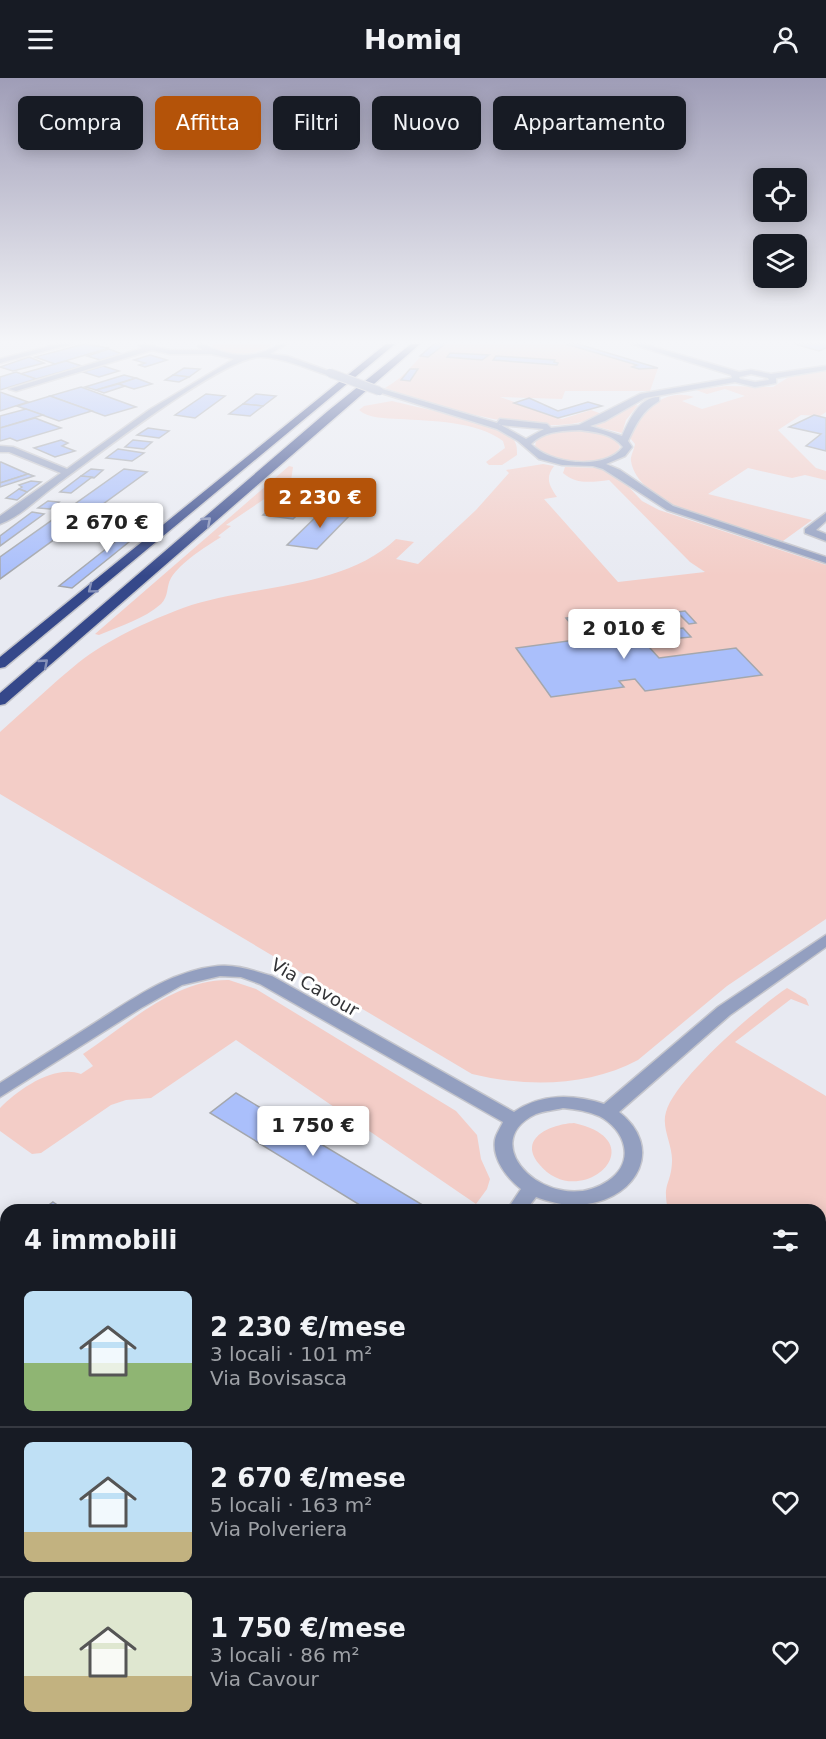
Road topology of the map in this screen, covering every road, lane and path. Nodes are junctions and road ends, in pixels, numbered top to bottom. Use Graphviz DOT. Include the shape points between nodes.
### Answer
graph roads {
  1 [pos="142,422"];
  2 [pos="297,422"];
  3 [pos="322,422"];
  4 [pos="482,422"];
  5 [pos="498,422"];
  6 [pos="596,422"];
  7 [pos="631,422"];
  8 [pos="569,428"];
  9 [pos="624,440"];
  10 [pos="527,443"];
  11 [pos="0,449"];
  12 [pos="627,462"];
  13 [pos="590,463"];
  14 [pos="67,472"];
  15 [pos="639,491"];
  16 [pos="826,516"];
  17 [pos="0,521"];
  18 [pos="826,538"];
  19 [pos="826,560"];
  20 [pos="0,664"];
  21 [pos="0,701"];
  22 [pos="826,940"];
  23 [pos="0,1091"];
  24 [pos="605,1112"];
  25 [pos="514,1120"];
  26 [pos="533,1188"];
  27 [pos="521,1204"];
  1 -- 14 [label="street"];
  2 -- 20 [label="highway, one-way"];
  21 -- 3 [label="highway, one-way"];
  4 -- 10 [label="street"];
  5 -- 8 [label="street"];
  6 -- 8 [label="street"];
  7 -- 9 [label="street"];
  8 -- 9 [label="street" via="608,432"];
  8 -- 10 [label="street" via="538,434"];
  9 -- 12 [label="street" via="628,447"];
  10 -- 13 [label="street" via="530,450 547,459"];
  11 -- 14 [label="street" via="10,449"];
  12 -- 13 [label="street" via="612,459"];
  12 -- 15 [label="street"];
  13 -- 15 [label="street" via="621,473"];
  14 -- 17 [label="street"];
  15 -- 19 [label="street" via="675,510"];
  16 -- 18 [label="street" via="809,531"];
  22 -- 24 [label="street" via="724,1011 618,1105"];
  23 -- 25 [label="street, Via Cavour" via="165,986 209,971 233,970 266,980"];
  24 -- 25 [label="street" via="578,1103 549,1103"];
  24 -- 26 [label="street" via="617,1119 632,1139 634,1161 623,1180 600,1194 573,1198"];
  25 -- 26 [label="street" via="504,1139 506,1160 521,1180"];
  26 -- 27 [label="street"];
}
